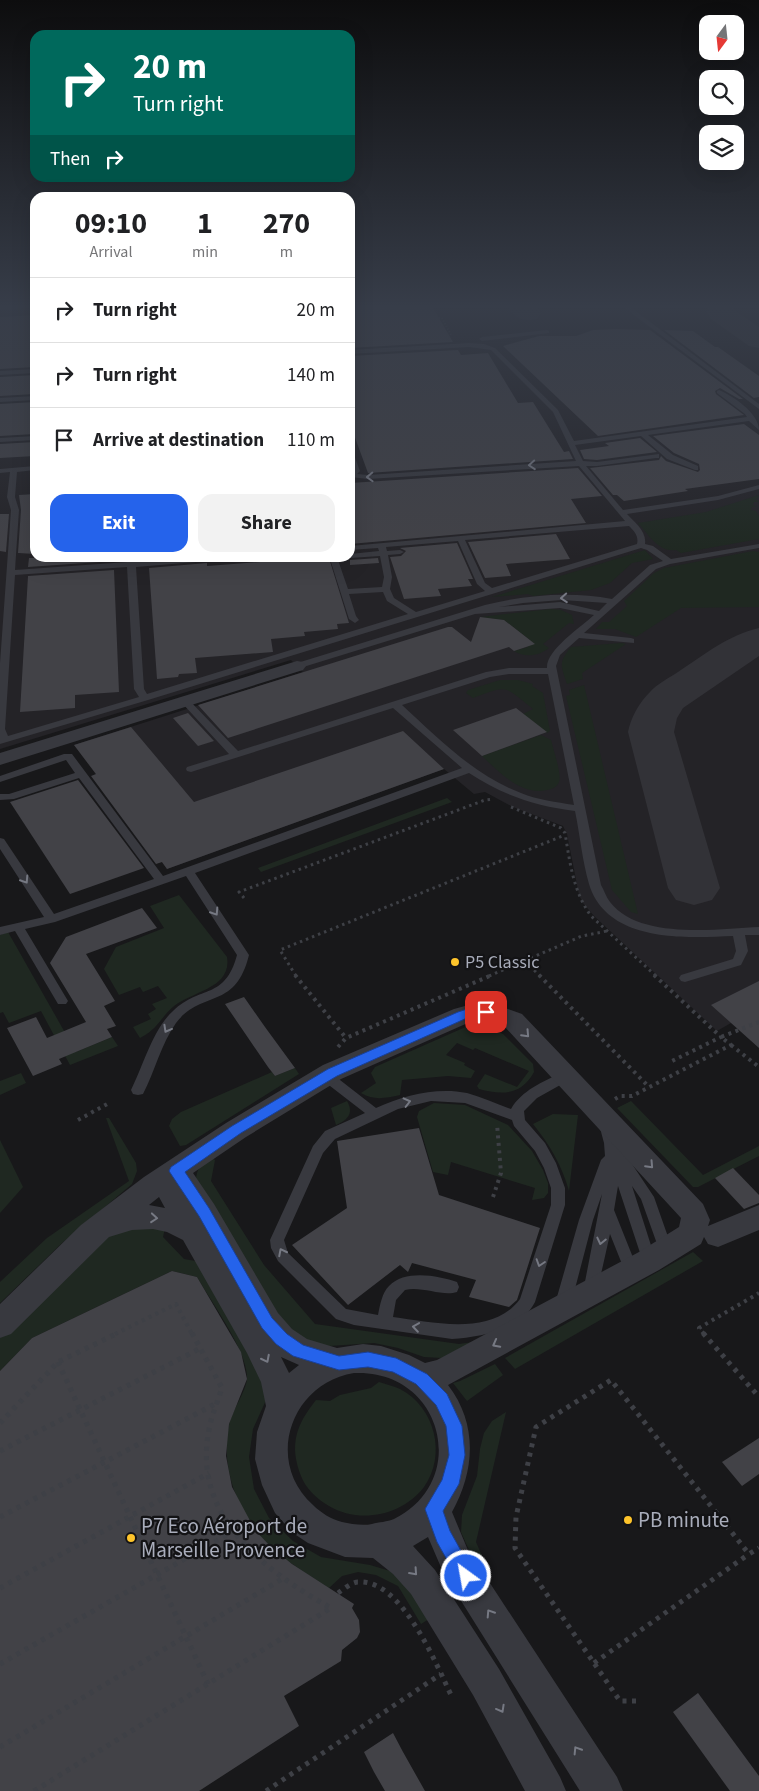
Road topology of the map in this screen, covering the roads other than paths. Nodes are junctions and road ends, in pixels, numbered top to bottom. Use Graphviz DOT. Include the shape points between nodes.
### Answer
graph roads {
  1 [pos="534,390"];
  2 [pos="735,390"];
  3 [pos="719,392"];
  4 [pos="30,398"];
  5 [pos="0,400"];
  6 [pos="759,408"];
  7 [pos="750,419"];
  8 [pos="759,428"];
  9 [pos="642,433"];
  10 [pos="30,438"];
  11 [pos="0,440"];
  12 [pos="572,442"];
  13 [pos="656,456"];
  14 [pos="581,464"];
  15 [pos="30,468"];
  16 [pos="695,468"];
  17 [pos="14,470"];
  18 [pos="0,471"];
  19 [pos="355,475"];
  20 [pos="759,487"];
  21 [pos="622,512"];
  22 [pos="632,523"];
  23 [pos="461,539"];
  24 [pos="641,545"];
  25 [pos="759,546"];
  26 [pos="355,548"];
  27 [pos="450,548"];
  28 [pos="383,549"];
  29 [pos="355,555"];
  30 [pos="12,556"];
  31 [pos="0,557"];
  32 [pos="122,562"];
  33 [pos="132,562"];
  34 [pos="335,562"];
  35 [pos="669,562"];
  36 [pos="11,573"];
  37 [pos="386,589"];
  38 [pos="344,592"];
  39 [pos="492,592"];
  40 [pos="4,595"];
  41 [pos="613,602"];
  42 [pos="474,611"];
  43 [pos="599,614"];
  44 [pos="415,615"];
  45 [pos="355,620"];
  46 [pos="576,635"];
  47 [pos="631,640"];
  48 [pos="297,666"];
  49 [pos="551,671"];
  50 [pos="145,698"];
  51 [pos="185,701"];
  52 [pos="395,704"];
  53 [pos="2,737"];
  54 [pos="62,748"];
  55 [pos="236,754"];
  56 [pos="0,758"];
  57 [pos="191,769"];
  58 [pos="469,769"];
  59 [pos="82,774"];
  60 [pos="0,779"];
  61 [pos="0,797"];
  62 [pos="580,810"];
  63 [pos="0,841"];
  64 [pos="188,871"];
  65 [pos="161,881"];
  66 [pos="51,919"];
  67 [pos="18,927"];
  68 [pos="0,931"];
  69 [pos="738,931"];
  70 [pos="759,931"];
  71 [pos="685,978"];
  72 [pos="62,1001"];
  73 [pos="326,1076"];
  74 [pos="566,1076"];
  75 [pos="138,1090"];
  76 [pos="609,1102"];
  77 [pos="374,1114"];
  78 [pos="516,1116"];
  79 [pos="612,1146"];
  80 [pos="170,1175"];
  81 [pos="608,1211"];
  82 [pos="759,1217"];
  83 [pos="193,1231"];
  84 [pos="92,1234"];
  85 [pos="718,1235"];
  86 [pos="649,1260"];
  87 [pos="452,1286"];
  88 [pos="589,1293"];
  89 [pos="561,1309"];
  90 [pos="384,1322"];
  91 [pos="0,1324"];
  92 [pos="339,1363"];
  93 [pos="422,1379"];
  94 [pos="282,1405"];
  95 [pos="434,1509"];
  96 [pos="377,1539"];
  97 [pos="546,1791"];
  98 [pos="604,1791"];
  1 -- 12 [label="lane" via="556,411"];
  2 -- 6 [label="lane"];
  3 -- 7 [label="lane" via="748,413"];
  4 -- 5 [label="lane"];
  7 -- 8 [label="lane"];
  7 -- 9 [label="lane"];
  9 -- 12 [label="lane"];
  9 -- 16 [label="lane" via="670,457"];
  10 -- 11 [label="lane"];
  12 -- 14 [label="lane"];
  13 -- 14 [label="lane"];
  14 -- 19 [label="lane, one-way" via="368,477"];
  14 -- 21 [label="lane"];
  15 -- 17 [label="lane"];
  17 -- 18 [label="lane"];
  17 -- 30 [label="lane"];
  20 -- 21 [label="lane" via="718,498"];
  21 -- 22 [label="lane"];
  22 -- 23 [label="lane"];
  22 -- 24 [label="lane" via="641,535"];
  23 -- 28 [label="lane"];
  23 -- 39 [label="lane" via="481,584"];
  24 -- 35 [label="lane"];
  24 -- 39 [label="lane"];
  25 -- 35 [label="lane"];
  26 -- 28 [label="lane"];
  27 -- 28 [label="lane"];
  28 -- 29 [label="lane"];
  28 -- 37 [label="lane" via="388,580"];
  30 -- 31 [label="lane"];
  30 -- 36 [label="lane"];
  32 -- 36 [label="lane"];
  33 -- 50 [label="lane" via="138,689"];
  34 -- 38 [label="lane"];
  35 -- 41 [label="lane" via="653,567"];
  36 -- 40 [label="lane"];
  37 -- 38 [label="lane"];
  37 -- 44 [label="lane" via="392,601"];
  38 -- 45 [label="lane"];
  39 -- 44 [label="lane"];
  40 -- 53 [label="lane"];
  41 -- 42 [label="lane, one-way" via="567,597 499,604"];
  41 -- 43 [label="lane"];
  42 -- 43 [label="lane" via="560,605"];
  42 -- 48 [label="lane"];
  43 -- 46 [label="lane"];
  44 -- 50 [label="lane"];
  46 -- 47 [label="lane"];
  46 -- 49 [label="lane" via="552,660"];
  48 -- 51 [label="street"];
  49 -- 52 [label="lane" via="489,674"];
  49 -- 62 [label="lane"];
  50 -- 53 [label="lane"];
  51 -- 54 [label="street"];
  51 -- 55 [label="lane"];
  52 -- 55 [label="lane"];
  52 -- 58 [label="lane"];
  54 -- 56 [label="street"];
  54 -- 59 [label="lane"];
  54 -- 60 [label="lane"];
  55 -- 57 [label="lane"];
  58 -- 62 [label="lane" via="515,794 540,803"];
  58 -- 64 [label="lane"];
  59 -- 61 [label="lane" via="10,797"];
  59 -- 65 [label="lane"];
  62 -- 69 [label="lane" via="599,897 621,920 666,932"];
  63 -- 66 [label="lane, one-way"];
  64 -- 65 [label="lane"];
  64 -- 75 [label="lane, one-way" via="243,954 242,962 230,984 221,992 177,1014 169,1024"];
  65 -- 66 [label="lane"];
  66 -- 67 [label="lane"];
  67 -- 68 [label="lane"];
  67 -- 72 [label="lane"];
  69 -- 70 [label="lane"];
  69 -- 71 [label="lane" via="743,952 737,962"];
  73 -- 74 [label="street, one-way" via="473,1012 501,1014 513,1020"];
  73 -- 77 [label="lane"];
  73 -- 80 [label="street" via="236,1130"];
  74 -- 76 [label="street"];
  74 -- 78 [label="lane" via="521,1102"];
  76 -- 79 [label="lane"];
  76 -- 86 [label="street, one-way" via="696,1220 691,1235"];
  77 -- 78 [label="lane, one-way" via="431,1096 466,1098"];
  90 -- 77 [label="lane, one-way" via="342,1314 282,1257 277,1240 323,1142 330,1135"];
  78 -- 90 [label="lane, one-way" via="552,1167 558,1188 558,1205 524,1308 482,1329 467,1332"];
  79 -- 81 [label="lane"];
  79 -- 86 [label="lane"];
  79 -- 89 [label="lane" via="586,1220"];
  80 -- 83 [label="street"];
  80 -- 84 [label="street"];
  80 -- 92 [label="street" via="204,1212 276,1334 298,1351"];
  81 -- 86 [label="lane"];
  81 -- 88 [label="lane, one-way"];
  82 -- 85 [label="street"];
  84 -- 83 [label="street, one-way" via="136,1217 173,1220"];
  83 -- 94 [label="street, one-way" via="258,1343 277,1381"];
  84 -- 91 [label="street"];
  86 -- 88 [label="street"];
  87 -- 90 [label="lane" via="402,1284 389,1298"];
  88 -- 89 [label="street"];
  89 -- 93 [label="street, one-way" via="443,1373"];
  92 -- 93 [label="street" via="368,1360 396,1365"];
  92 -- 94 [label="street" via="311,1375 294,1388"];
  93 -- 95 [label="street" via="442,1400 454,1426 457,1455 450,1484"];
  94 -- 96 [label="street" via="273,1420 268,1450 273,1480 288,1507 313,1528 344,1539"];
  95 -- 96 [label="street" via="409,1528"];
  98 -- 95 [label="street, one-way" via="455,1560"];
  96 -- 97 [label="street, one-way" via="405,1562 428,1590 482,1674"];
}
